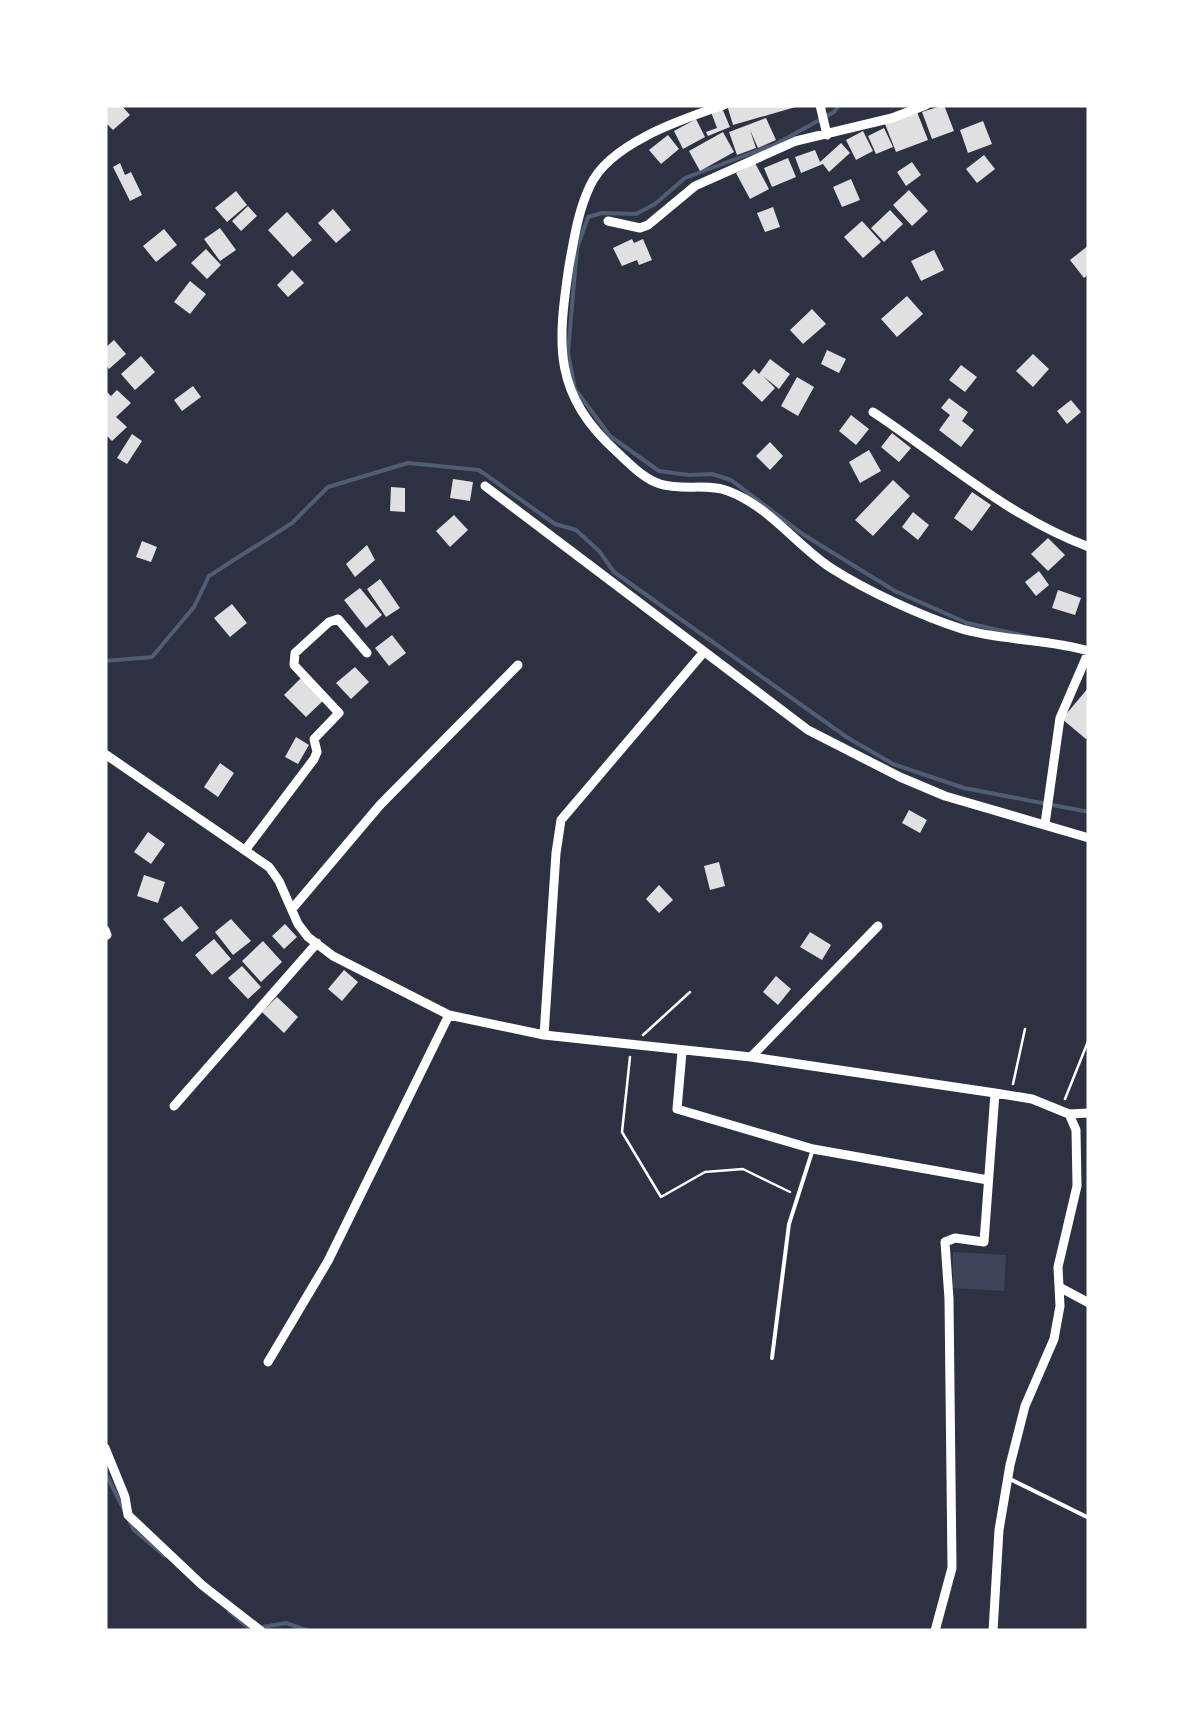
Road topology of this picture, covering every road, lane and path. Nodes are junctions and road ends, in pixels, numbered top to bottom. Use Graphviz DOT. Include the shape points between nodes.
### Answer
graph roads {
  1 [pos="724,105"];
  2 [pos="820,105"];
  3 [pos="926,105"];
  4 [pos="828,134"];
  5 [pos="608,221"];
  6 [pos="874,412"];
  7 [pos="485,486"];
  8 [pos="1089,547"];
  9 [pos="1089,651"];
  10 [pos="366,653"];
  11 [pos="703,653"];
  12 [pos="518,665"];
  13 [pos="105,754"];
  14 [pos="1045,824"];
  15 [pos="1089,838"];
  16 [pos="246,849"];
  17 [pos="292,909"];
  18 [pos="878,926"];
  19 [pos="317,943"];
  20 [pos="690,992"];
  21 [pos="448,1016"];
  22 [pos="1024,1028"];
  23 [pos="544,1036"];
  24 [pos="1089,1039"];
  25 [pos="631,1046"];
  26 [pos="682,1052"];
  27 [pos="751,1057"];
  28 [pos="995,1093"];
  29 [pos="1011,1096"];
  30 [pos="174,1106"];
  31 [pos="1065,1112"];
  32 [pos="1089,1113"];
  33 [pos="813,1150"];
  34 [pos="988,1180"];
  35 [pos="1078,1186"];
  36 [pos="1089,1192"];
  37 [pos="798,1196"];
  38 [pos="1061,1288"];
  39 [pos="1089,1303"];
  40 [pos="772,1358"];
  41 [pos="268,1362"];
  42 [pos="105,1448"];
  43 [pos="1008,1478"];
  44 [pos="1089,1518"];
  45 [pos="261,1631"];
  46 [pos="935,1631"];
  47 [pos="993,1631"];
  1 -- 9 [label="street" via="619,152 591,183 576,226 562,335 563,372 573,400 644,477 662,485 726,490 790,531 830,567 925,614 964,630"];
  2 -- 4 [label="street"];
  3 -- 4 [label="street"];
  4 -- 5 [label="street" via="796,141 695,186 648,226"];
  6 -- 8 [label="street" via="978,489"];
  7 -- 11 [label="street"];
  9 -- 14 [label="street" via="1060,718"];
  10 -- 16 [label="street" via="334,619 295,653 294,664 339,711 314,740 314,759"];
  11 -- 14 [label="street" via="808,730 900,777"];
  11 -- 23 [label="street" via="562,820"];
  12 -- 17 [label="street" via="380,804"];
  13 -- 16 [label="street"];
  14 -- 15 [label="street"];
  16 -- 17 [label="street" via="280,880"];
  17 -- 19 [label="street"];
  18 -- 27 [label="street"];
  19 -- 21 [label="street"];
  19 -- 30 [label="street"];
  20 -- 25 [label="path"];
  21 -- 23 [label="street"];
  21 -- 41 [label="street" via="328,1261"];
  22 -- 29 [label="path"];
  23 -- 25 [label="street"];
  24 -- 31 [label="path"];
  25 -- 26 [label="street"];
  25 -- 37 [label="path" via="622,1132 662,1197 705,1172 743,1169"];
  26 -- 27 [label="street"];
  26 -- 33 [label="street" via="677,1109"];
  27 -- 28 [label="street"];
  28 -- 29 [label="street"];
  28 -- 34 [label="street"];
  29 -- 31 [label="street"];
  31 -- 32 [label="street"];
  31 -- 35 [label="street" via="1076,1130"];
  33 -- 34 [label="street"];
  33 -- 37 [label="lane"];
  34 -- 46 [label="street" via="984,1242 945,1242 952,1568"];
  35 -- 36 [label="street"];
  35 -- 38 [label="street" via="1058,1266"];
  37 -- 40 [label="lane"];
  38 -- 39 [label="street"];
  38 -- 43 [label="street" via="1054,1339 1025,1406"];
  42 -- 45 [label="street" via="128,1514"];
  43 -- 44 [label="lane"];
  43 -- 47 [label="street"];
}
